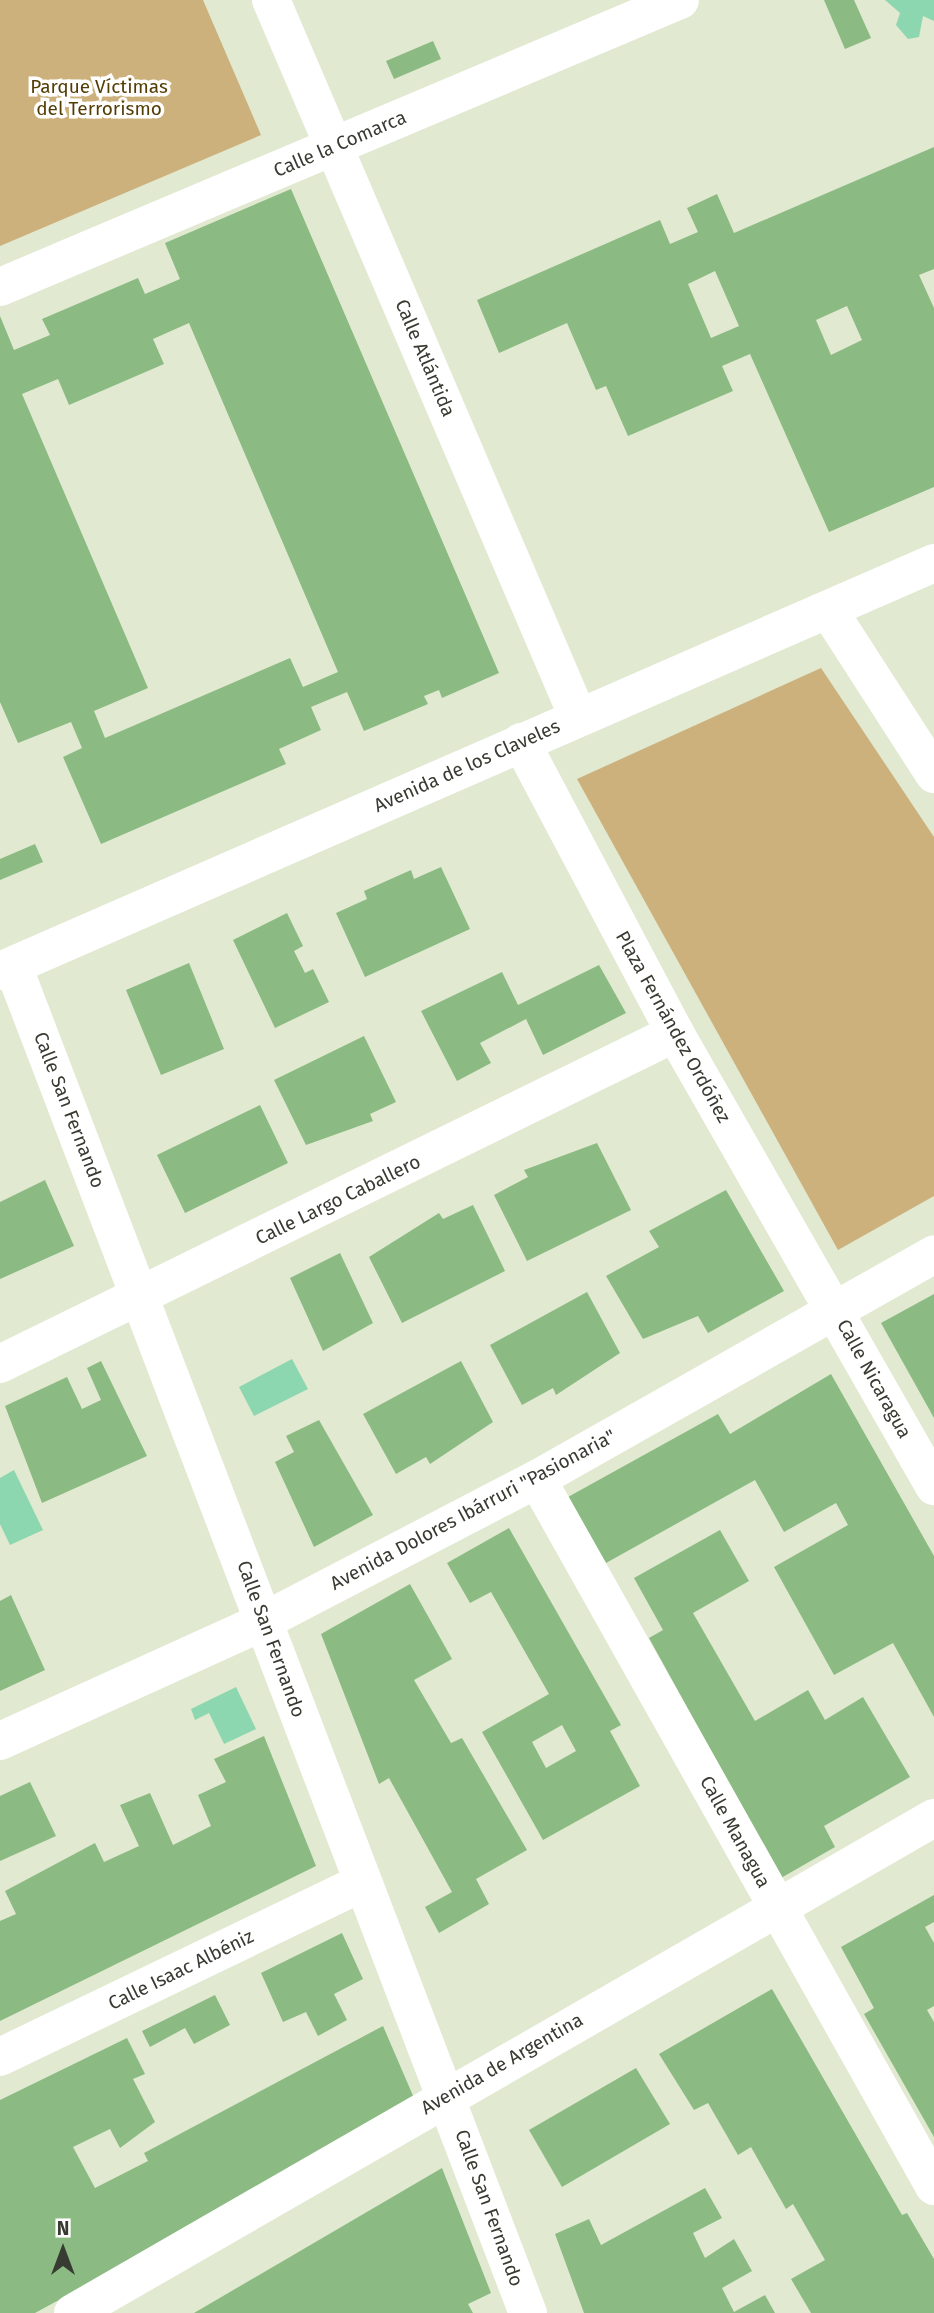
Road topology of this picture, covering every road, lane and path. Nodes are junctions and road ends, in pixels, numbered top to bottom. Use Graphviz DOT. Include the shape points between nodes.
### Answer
graph roads {
  1 [pos="271,0"];
  2 [pos="680,0"];
  3 [pos="334,146"];
  4 [pos="0,287"];
  5 [pos="934,563"];
  6 [pos="829,611"];
  7 [pos="578,717"];
  8 [pos="521,742"];
  9 [pos="934,774"];
  10 [pos="6,968"];
  11 [pos="674,1033"];
  12 [pos="934,1254"];
  13 [pos="142,1298"];
  14 [pos="834,1307"];
  15 [pos="0,1364"];
  16 [pos="537,1479"];
  17 [pos="934,1486"];
  18 [pos="264,1621"];
  19 [pos="0,1741"];
  20 [pos="934,1818"];
  21 [pos="361,1883"];
  22 [pos="777,1907"];
  23 [pos="0,2057"];
  24 [pos="447,2095"];
  25 [pos="934,2186"];
  26 [pos="73,2313"];
  27 [pos="528,2313"];
  1 -- 3 [label="street, Calle Atlántida"];
  2 -- 3 [label="street, Calle la Comarca"];
  3 -- 4 [label="street, Calle la Comarca"];
  3 -- 7 [label="street, Calle Atlántida"];
  5 -- 6 [label="street, Avenida de los Claveles"];
  6 -- 7 [label="street, Avenida de los Claveles"];
  6 -- 9 [label="street"];
  7 -- 8 [label="street, Avenida de los Claveles"];
  8 -- 10 [label="street, Avenida de los Claveles"];
  8 -- 11 [label="street, Plaza Fernández Ordóñez"];
  10 -- 13 [label="street, Calle San Fernando"];
  11 -- 13 [label="street, Calle Largo Caballero"];
  11 -- 14 [label="street, Plaza Fernández Ordóñez"];
  12 -- 14 [label="street, Avenida Dolores Ibárruri \"Pasionaria\""];
  13 -- 15 [label="street, Calle Largo Caballero"];
  13 -- 18 [label="street, Calle San Fernando"];
  14 -- 16 [label="street, Avenida Dolores Ibárruri \"Pasionaria\""];
  14 -- 17 [label="street, Calle Nicaragua"];
  16 -- 18 [label="street, Avenida Dolores Ibárruri \"Pasionaria\""];
  16 -- 22 [label="street, Calle Managua"];
  18 -- 19 [label="street, Avenida Dolores Ibárruri \"Pasionaria\""];
  18 -- 21 [label="street, Calle San Fernando"];
  20 -- 22 [label="street, Avenida de Argentina"];
  21 -- 23 [label="street, Calle Isaac Albéniz"];
  21 -- 24 [label="street, Calle San Fernando"];
  22 -- 24 [label="street, Avenida de Argentina"];
  22 -- 25 [label="street, Calle Managua"];
  24 -- 26 [label="street, Avenida de Argentina"];
  24 -- 27 [label="street, Calle San Fernando"];
}
